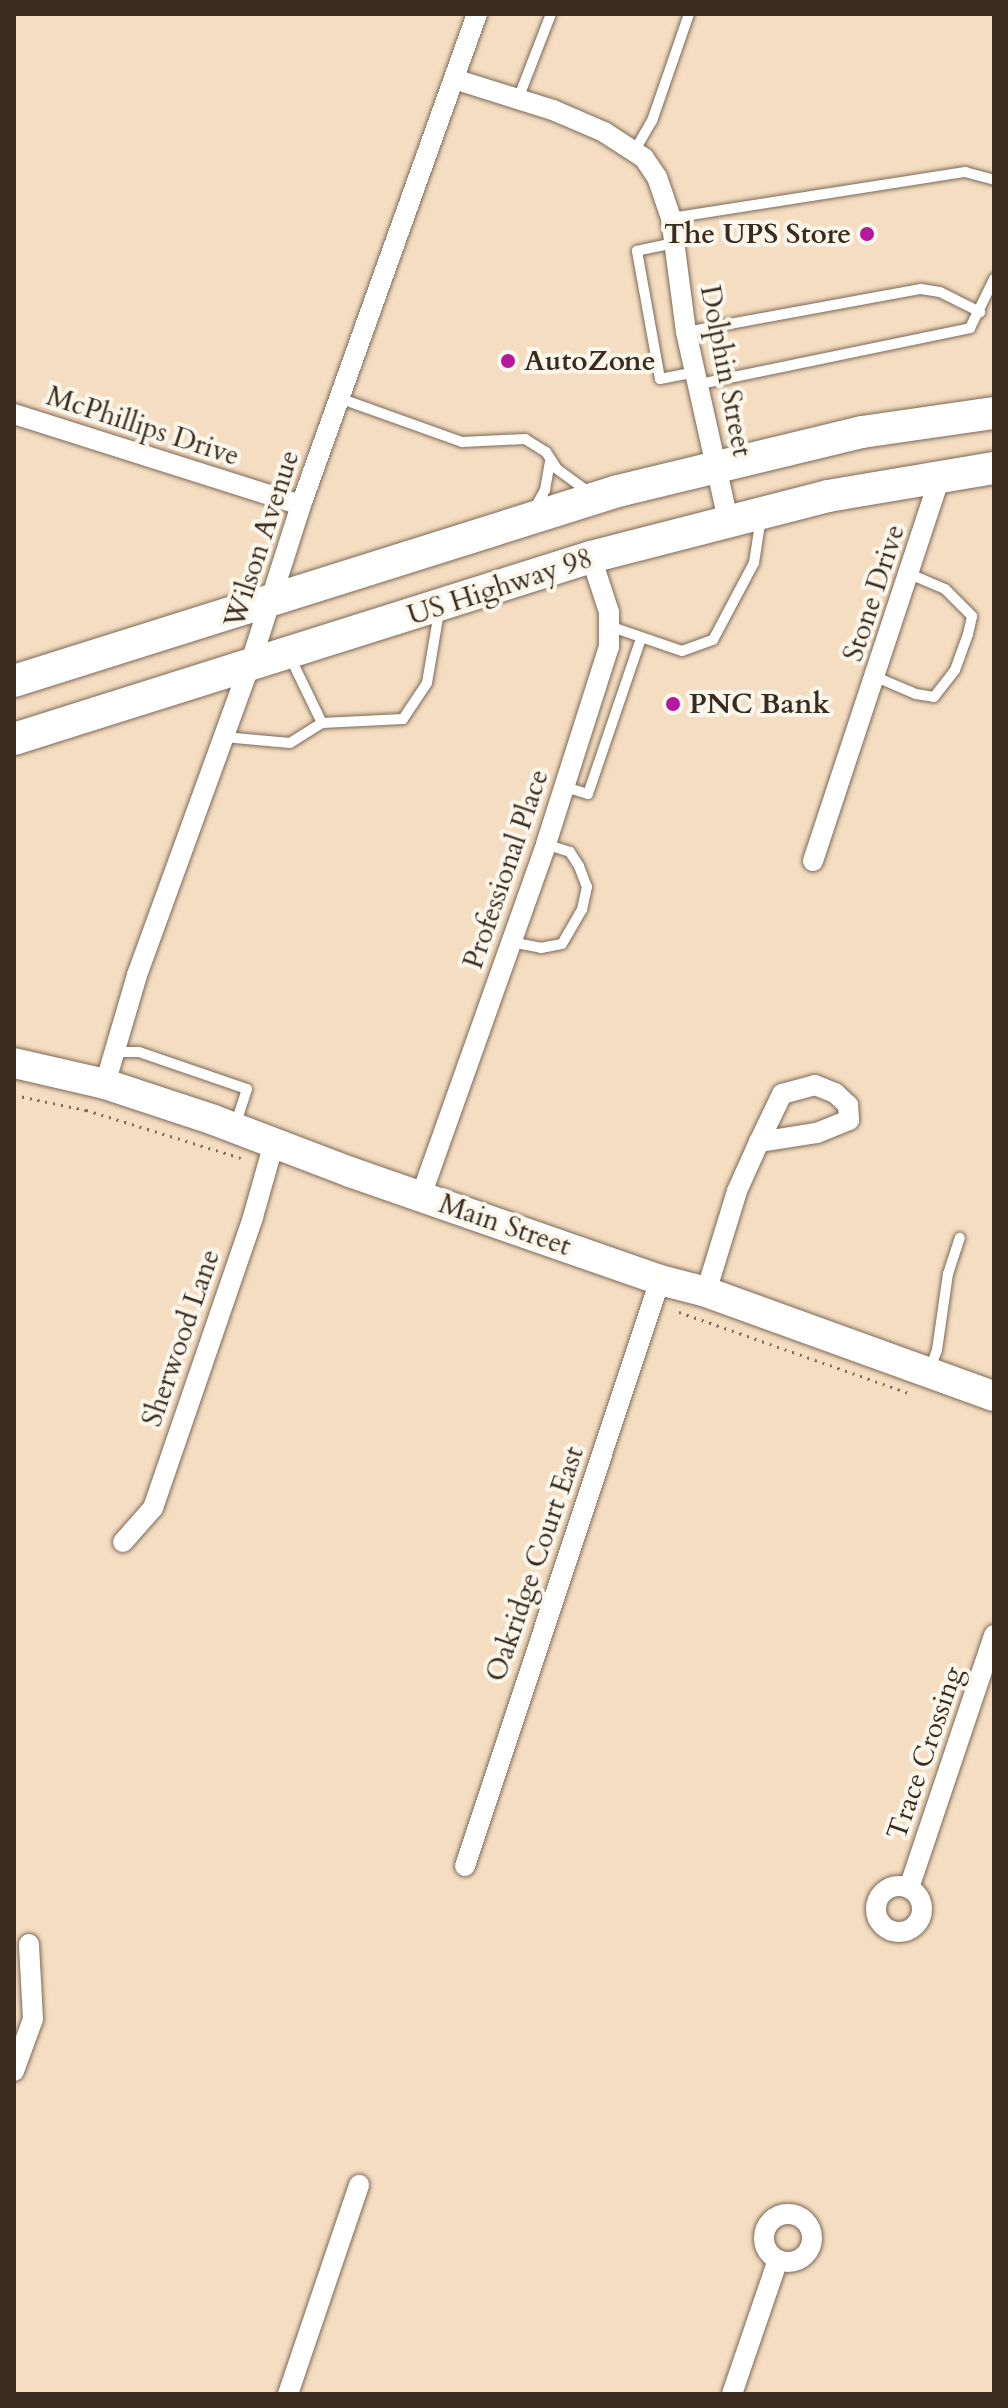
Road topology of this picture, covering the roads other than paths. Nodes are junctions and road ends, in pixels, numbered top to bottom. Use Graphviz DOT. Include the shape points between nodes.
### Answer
graph roads {
  1 [pos="477,14"];
  2 [pos="551,14"];
  3 [pos="689,14"];
  4 [pos="454,79"];
  5 [pos="518,99"];
  6 [pos="635,150"];
  7 [pos="994,180"];
  8 [pos="671,218"];
  9 [pos="674,243"];
  10 [pos="994,279"];
  11 [pos="980,312"];
  12 [pos="686,332"];
  13 [pos="698,378"];
  14 [pos="339,398"];
  15 [pos="994,413"];
  16 [pos="14,414"];
  17 [pos="550,461"];
  18 [pos="717,465"];
  19 [pos="994,468"];
  20 [pos="940,477"];
  21 [pos="600,497"];
  22 [pos="301,505"];
  23 [pos="762,512"];
  24 [pos="528,520"];
  25 [pos="728,520"];
  26 [pos="591,557"];
  27 [pos="910,574"];
  28 [pos="267,603"];
  29 [pos="440,606"];
  30 [pos="609,626"];
  31 [pos="641,638"];
  32 [pos="289,655"];
  33 [pos="249,668"];
  34 [pos="876,677"];
  35 [pos="14,681"];
  36 [pos="322,723"];
  37 [pos="224,737"];
  38 [pos="14,739"];
  39 [pos="565,787"];
  40 [pos="546,844"];
  41 [pos="813,861"];
  42 [pos="511,942"];
  43 [pos="114,1052"];
  44 [pos="14,1063"];
  45 [pos="105,1084"];
  46 [pos="235,1128"];
  47 [pos="759,1142"];
  48 [pos="274,1143"];
  49 [pos="421,1196"];
  50 [pos="960,1238"];
  51 [pos="660,1280"];
  52 [pos="706,1292"];
  53 [pos="929,1373"];
  54 [pos="994,1396"];
  55 [pos="123,1542"];
  56 [pos="994,1635"];
  57 [pos="465,1866"];
  58 [pos="909,1888"];
  59 [pos="29,1944"];
  60 [pos="14,2071"];
  61 [pos="359,2185"];
  62 [pos="778,2260"];
  63 [pos="288,2394"];
  64 [pos="732,2394"];
  1 -- 4 [label="street, Wilson Avenue"];
  2 -- 5 [label="lane"];
  3 -- 6 [label="lane" via="652,121"];
  4 -- 5 [label="street, Dolphin Street"];
  4 -- 14 [label="street, Wilson Avenue"];
  5 -- 6 [label="street, Dolphin Street" via="604,132"];
  6 -- 8 [label="street, Dolphin Street" via="657,177"];
  7 -- 8 [label="lane" via="965,172"];
  8 -- 9 [label="street, Dolphin Street"];
  9 -- 12 [label="street, Dolphin Street"];
  9 -- 13 [label="lane" via="637,251 660,379"];
  10 -- 11 [label="lane"];
  11 -- 12 [label="lane" via="940,292 921,289"];
  11 -- 13 [label="lane" via="970,328 951,334"];
  12 -- 13 [label="street, Dolphin Street"];
  13 -- 18 [label="street, Dolphin Street"];
  14 -- 17 [label="lane" via="462,442 525,439 546,452"];
  14 -- 22 [label="street, Wilson Avenue"];
  15 -- 18 [label="main road, US Highway 98" via="862,432"];
  16 -- 22 [label="street, McPhillips Drive"];
  17 -- 21 [label="lane"];
  17 -- 24 [label="lane" via="545,490"];
  18 -- 21 [label="main road, US Highway 98"];
  18 -- 25 [label="street, Dolphin Street"];
  19 -- 20 [label="main road, US Highway 98"];
  20 -- 23 [label="main road, US Highway 98"];
  20 -- 27 [label="street, Stone Drive"];
  21 -- 24 [label="main road, US Highway 98"];
  22 -- 28 [label="street, Wilson Avenue"];
  23 -- 25 [label="main road, US Highway 98"];
  23 -- 31 [label="lane" via="754,563 713,640 682,651"];
  24 -- 28 [label="main road, US Highway 98"];
  25 -- 26 [label="main road, US Highway 98"];
  26 -- 29 [label="main road, US Highway 98"];
  26 -- 30 [label="street, Professional Place"];
  27 -- 34 [label="street, Stone Drive"];
  27 -- 34 [label="lane" via="945,589 972,616 968,634 955,670 934,697"];
  28 -- 33 [label="street, Wilson Avenue"];
  28 -- 35 [label="main road, US Highway 98"];
  29 -- 32 [label="main road, US Highway 98"];
  29 -- 36 [label="lane" via="427,683 403,719"];
  30 -- 31 [label="lane"];
  30 -- 39 [label="street, Professional Place" via="609,647"];
  31 -- 39 [label="lane" via="588,794"];
  32 -- 33 [label="main road, US Highway 98"];
  32 -- 36 [label="lane"];
  33 -- 37 [label="street, Wilson Avenue"];
  33 -- 38 [label="main road, US Highway 98"];
  34 -- 41 [label="street, Stone Drive"];
  36 -- 37 [label="lane" via="290,743"];
  37 -- 43 [label="street, Wilson Avenue"];
  39 -- 40 [label="street, Professional Place"];
  40 -- 42 [label="street, Professional Place"];
  40 -- 42 [label="lane" via="570,852 579,866 587,887 582,910 562,944 541,948"];
  42 -- 49 [label="street, Professional Place"];
  43 -- 45 [label="street, Wilson Avenue"];
  43 -- 46 [label="lane" via="139,1052 247,1089"];
  44 -- 45 [label="main road, Main Street"];
  45 -- 46 [label="main road, Main Street"];
  46 -- 48 [label="main road, Main Street"];
  47 -- 52 [label="street" via="737,1191"];
  48 -- 49 [label="main road, Main Street"];
  48 -- 55 [label="street, Sherwood Lane" via="153,1508"];
  49 -- 51 [label="main road, Main Street"];
  50 -- 53 [label="lane"];
  51 -- 52 [label="main road, Main Street"];
  51 -- 57 [label="street, Oakridge Court East"];
  52 -- 53 [label="main road, Main Street"];
  53 -- 54 [label="main road, Main Street"];
  56 -- 58 [label="street, Trace Crossing"];
  59 -- 60 [label="street" via="33,2019"];
  61 -- 63 [label="street"];
  62 -- 64 [label="street"];
}
